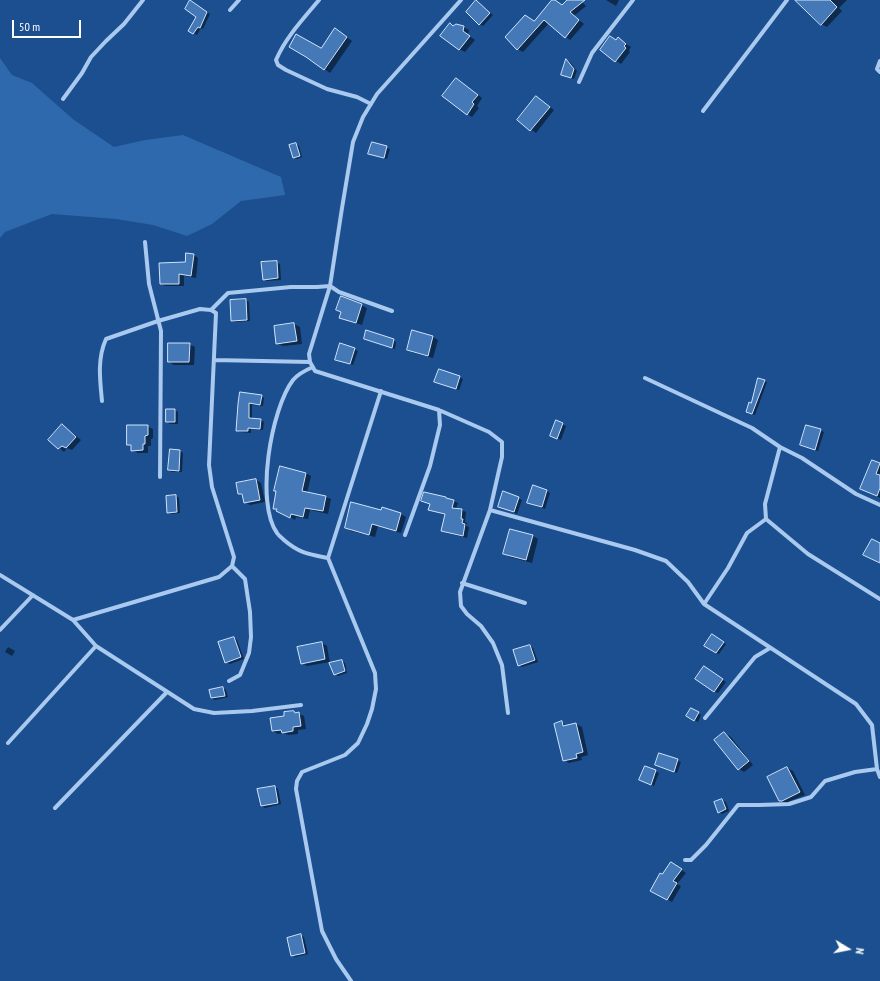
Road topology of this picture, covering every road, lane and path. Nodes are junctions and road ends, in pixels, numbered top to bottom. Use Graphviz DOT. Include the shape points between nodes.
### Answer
graph roads {
  1 [pos="143,0"];
  2 [pos="239,0"];
  3 [pos="319,0"];
  4 [pos="461,0"];
  5 [pos="633,0"];
  6 [pos="787,0"];
  7 [pos="230,10"];
  8 [pos="880,62"];
  9 [pos="880,72"];
  10 [pos="578,82"];
  11 [pos="63,99"];
  12 [pos="371,104"];
  13 [pos="703,111"];
  14 [pos="145,242"];
  15 [pos="330,286"];
  16 [pos="210,310"];
  17 [pos="392,311"];
  18 [pos="158,321"];
  19 [pos="214,360"];
  20 [pos="310,362"];
  21 [pos="313,367"];
  22 [pos="645,378"];
  23 [pos="381,391"];
  24 [pos="102,401"];
  25 [pos="439,410"];
  26 [pos="780,447"];
  27 [pos="160,477"];
  28 [pos="880,505"];
  29 [pos="490,510"];
  30 [pos="766,518"];
  31 [pos="405,535"];
  32 [pos="328,558"];
  33 [pos="232,566"];
  34 [pos="0,575"];
  35 [pos="462,583"];
  36 [pos="33,595"];
  37 [pos="880,599"];
  38 [pos="525,603"];
  39 [pos="704,604"];
  40 [pos="73,620"];
  41 [pos="0,630"];
  42 [pos="96,646"];
  43 [pos="770,648"];
  44 [pos="229,681"];
  45 [pos="167,692"];
  46 [pos="300,705"];
  47 [pos="508,713"];
  48 [pos="705,718"];
  49 [pos="8,743"];
  50 [pos="877,769"];
  51 [pos="880,777"];
  52 [pos="55,808"];
  53 [pos="685,860"];
  54 [pos="351,981"];
  1 -- 11 [label="street" via="92,57"];
  2 -- 7 [label="street"];
  3 -- 12 [label="street" via="282,48 276,60 278,65 327,88 357,96"];
  4 -- 12 [label="street" via="377,94"];
  5 -- 10 [label="street" via="592,54"];
  6 -- 13 [label="street"];
  8 -- 9 [label="street" via="877,69"];
  12 -- 15 [label="street" via="354,142"];
  14 -- 18 [label="street" via="149,284"];
  15 -- 16 [label="street" via="228,293"];
  15 -- 17 [label="street" via="339,292"];
  15 -- 20 [label="street" via="309,354"];
  16 -- 18 [label="street" via="200,309"];
  16 -- 19 [label="street" via="216,313"];
  18 -- 24 [label="street" via="106,339 99,365"];
  18 -- 27 [label="street" via="162,356"];
  19 -- 20 [label="street"];
  19 -- 33 [label="street" via="209,465 212,487 234,557"];
  20 -- 21 [label="street"];
  21 -- 23 [label="street" via="315,371"];
  21 -- 32 [label="street" via="294,379 280,406 268,456 268,512 277,534 291,546 303,553"];
  22 -- 26 [label="street" via="752,428"];
  23 -- 25 [label="street"];
  23 -- 32 [label="street"];
  25 -- 29 [label="street" via="489,432 502,442 502,457"];
  25 -- 31 [label="street" via="440,425 430,466"];
  26 -- 28 [label="street" via="802,458 856,494"];
  26 -- 30 [label="street" via="765,504"];
  29 -- 35 [label="street"];
  29 -- 39 [label="street" via="666,561 688,582"];
  30 -- 37 [label="street" via="808,554"];
  30 -- 39 [label="street" via="747,533"];
  32 -- 54 [label="street" via="375,673 376,689 368,724 358,743 345,755 302,772 297,780 296,789 322,931"];
  33 -- 40 [label="street" via="219,577"];
  33 -- 44 [label="street" via="245,579 251,637 249,653 240,675"];
  34 -- 36 [label="street"];
  35 -- 38 [label="street"];
  35 -- 47 [label="street" via="460,606 481,626 493,643 502,665"];
  36 -- 40 [label="street"];
  36 -- 41 [label="street"];
  39 -- 43 [label="street"];
  40 -- 42 [label="street"];
  42 -- 45 [label="street"];
  42 -- 49 [label="street"];
  43 -- 48 [label="street" via="755,657"];
  43 -- 50 [label="street" via="856,704 872,725"];
  45 -- 46 [label="street" via="194,709 214,713"];
  45 -- 52 [label="street"];
  50 -- 51 [label="street"];
  50 -- 53 [label="street" via="855,772 825,781 811,797 789,804 738,805 706,846 691,860"];
}
